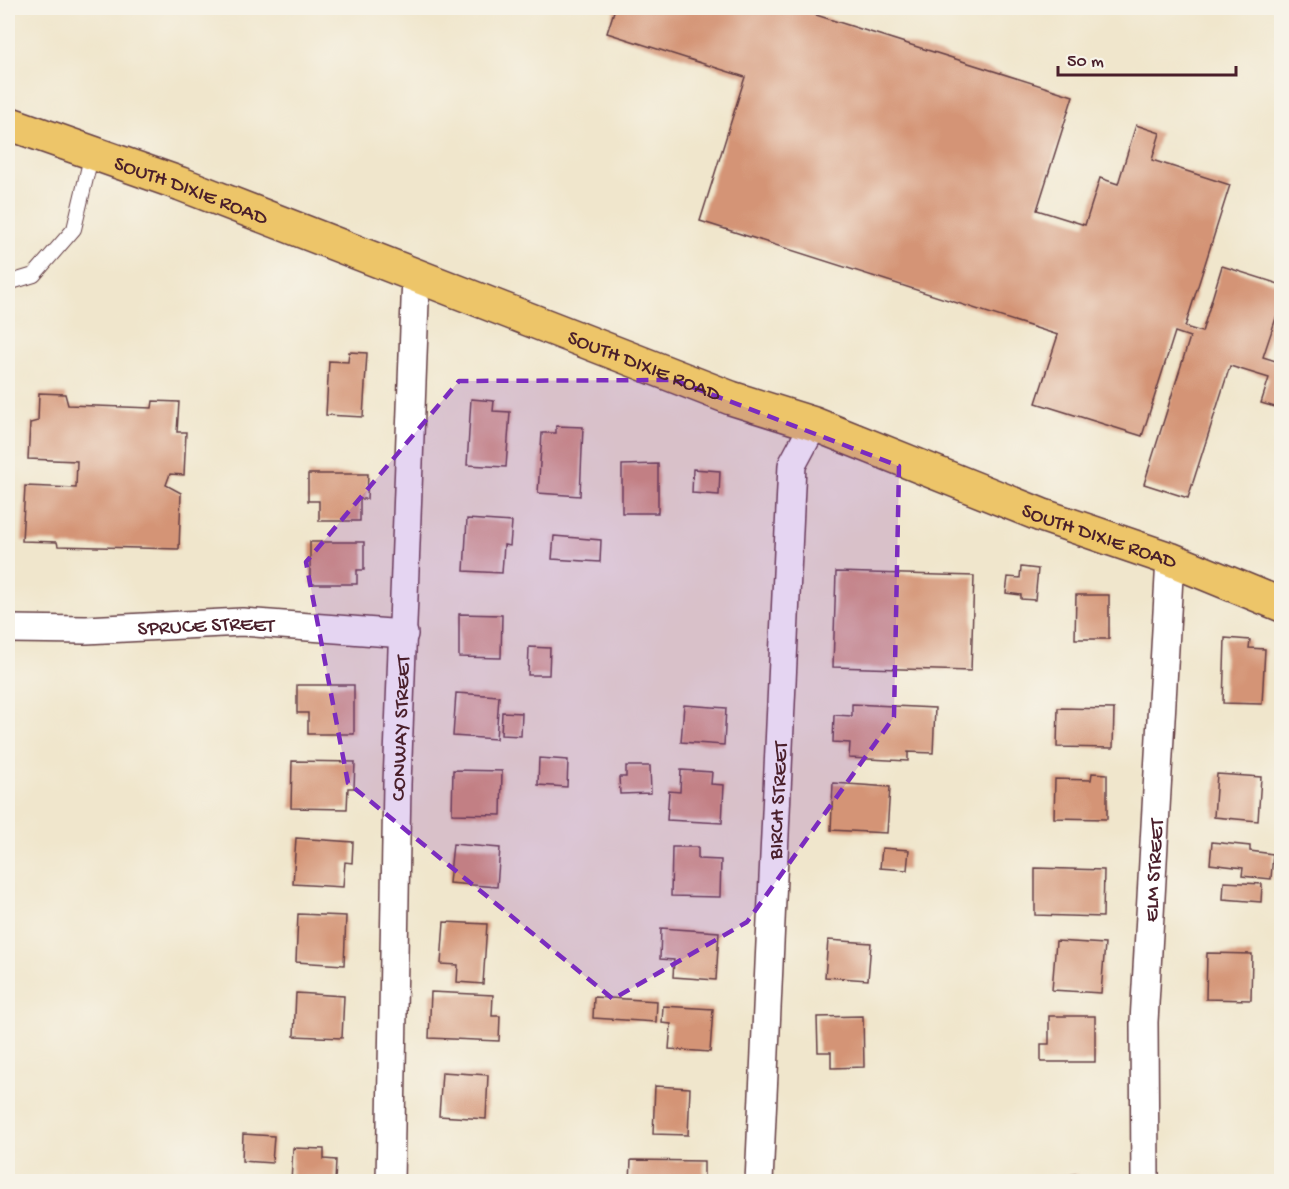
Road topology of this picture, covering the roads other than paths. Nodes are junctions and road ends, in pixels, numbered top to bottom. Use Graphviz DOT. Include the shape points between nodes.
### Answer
graph roads {
  1 [pos="8,123"];
  2 [pos="92,153"];
  3 [pos="416,275"];
  4 [pos="8,283"];
  5 [pos="814,424"];
  6 [pos="1170,559"];
  7 [pos="1281,604"];
  8 [pos="8,629"];
  9 [pos="404,634"];
  10 [pos="390,1182"];
  11 [pos="759,1182"];
  12 [pos="1145,1182"];
  1 -- 2 [label="main road, SOUTH DIXIE ROAD"];
  2 -- 3 [label="main road, SOUTH DIXIE ROAD"];
  2 -- 4 [label="lane" via="75,229 34,275"];
  3 -- 5 [label="main road, SOUTH DIXIE ROAD" via="731,398"];
  3 -- 9 [label="street, CONWAY STREET"];
  5 -- 6 [label="main road, SOUTH DIXIE ROAD" via="1041,515"];
  5 -- 11 [label="street, BIRCH STREET" via="792,465"];
  6 -- 7 [label="main road, SOUTH DIXIE ROAD"];
  6 -- 12 [label="street, ELM STREET" via="1144,1022"];
  8 -- 9 [label="street, SPRUCE STREET" via="86,630 242,622"];
  9 -- 10 [label="street, CONWAY STREET"];
}
